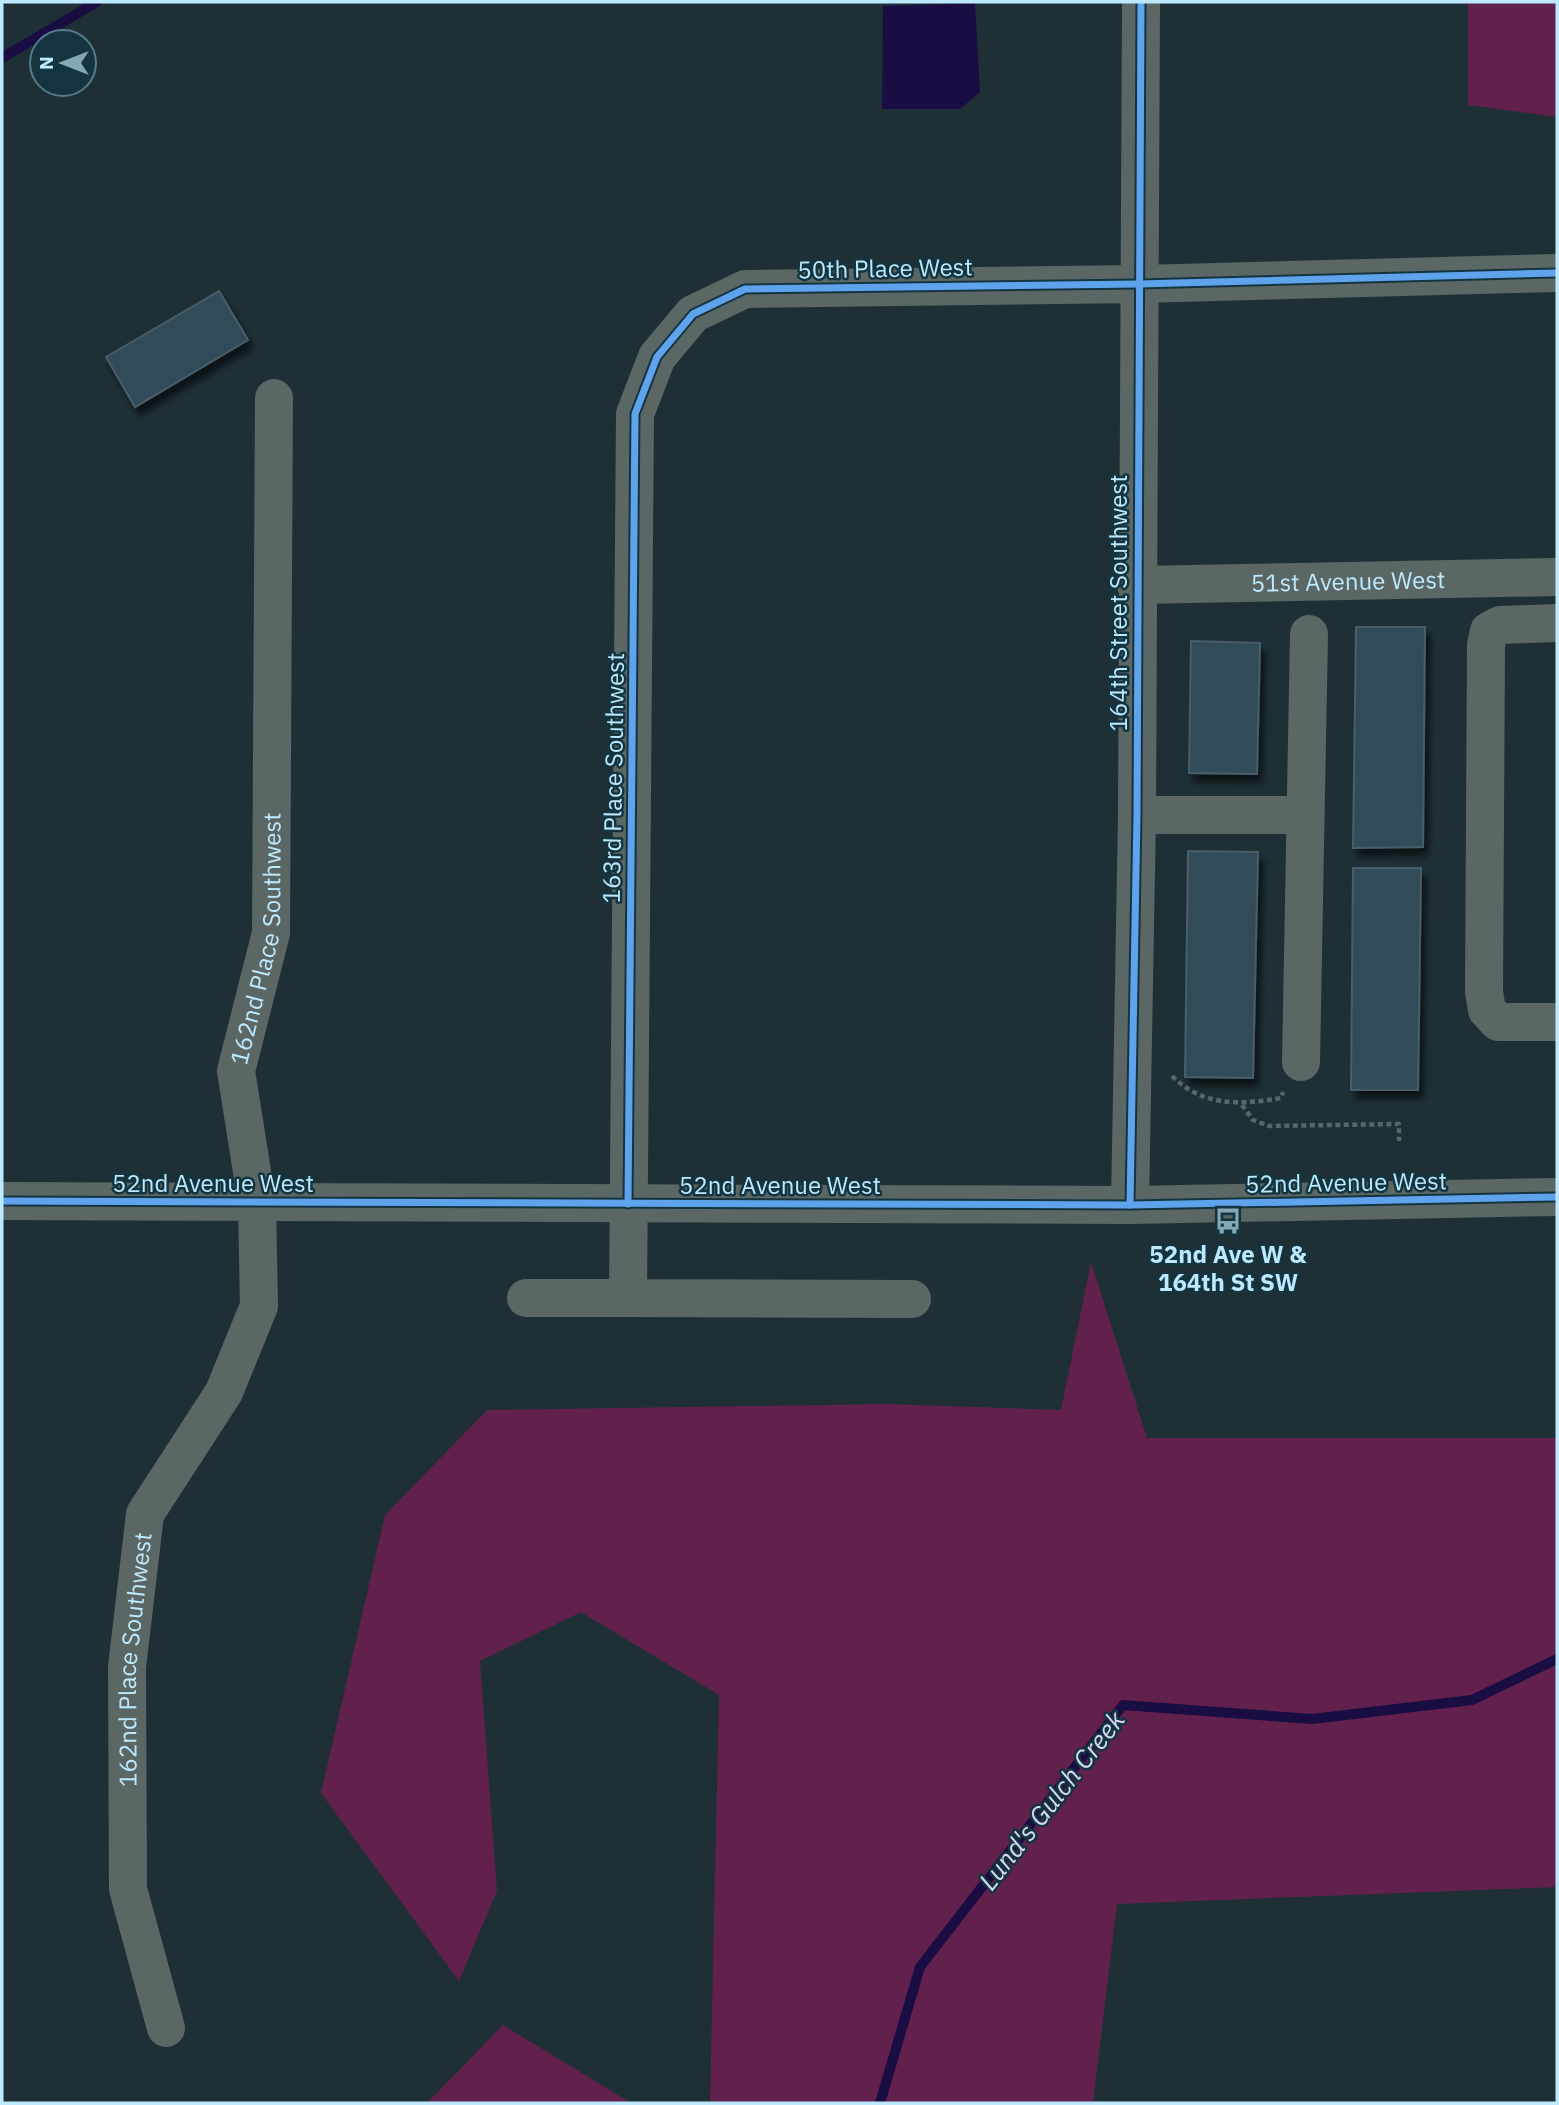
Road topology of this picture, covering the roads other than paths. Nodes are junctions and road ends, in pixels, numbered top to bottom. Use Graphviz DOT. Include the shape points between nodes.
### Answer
graph roads {
  1 [pos="1141,2"];
  2 [pos="1557,272"];
  3 [pos="1139,284"];
  4 [pos="657,357"];
  5 [pos="274,398"];
  6 [pos="1557,577"];
  7 [pos="1136,585"];
  8 [pos="1557,623"];
  9 [pos="1309,634"];
  10 [pos="1137,815"];
  11 [pos="1305,815"];
  12 [pos="1557,1022"];
  13 [pos="1293,1075"];
  14 [pos="1557,1197"];
  15 [pos="2,1202"];
  16 [pos="257,1203"];
  17 [pos="628,1203"];
  18 [pos="1130,1205"];
  19 [pos="526,1298"];
  20 [pos="628,1298"];
  21 [pos="912,1299"];
  22 [pos="166,2028"];
  1 -- 3 [label="street, 164th Street Southwest"];
  2 -- 3 [label="street, 50th Place West"];
  3 -- 4 [label="street, 50th Place West" via="745,289 693,314"];
  3 -- 7 [label="street, 164th Street Southwest"];
  4 -- 17 [label="street, 163rd Place Southwest" via="635,414"];
  5 -- 16 [label="street, 162nd Place Southwest" via="271,933 236,1071"];
  6 -- 7 [label="street, 51st Avenue West"];
  7 -- 10 [label="street, 164th Street Southwest"];
  8 -- 12 [label="street" via="1500,625 1489,631 1486,645 1484,978 1486,1010 1498,1021"];
  9 -- 11 [label="street"];
  10 -- 11 [label="street"];
  10 -- 18 [label="street, 164th Street Southwest"];
  11 -- 13 [label="street"];
  14 -- 18 [label="street, 52nd Avenue West"];
  15 -- 16 [label="street, 52nd Avenue West"];
  16 -- 17 [label="street, 52nd Avenue West"];
  16 -- 22 [label="street, 162nd Place Southwest" via="258,1306 224,1392 145,1514 127,1667 128,1889"];
  17 -- 18 [label="street, 52nd Avenue West"];
  17 -- 20 [label="street, 163rd Place Southwest"];
  19 -- 20 [label="street"];
  20 -- 21 [label="street"];
}
